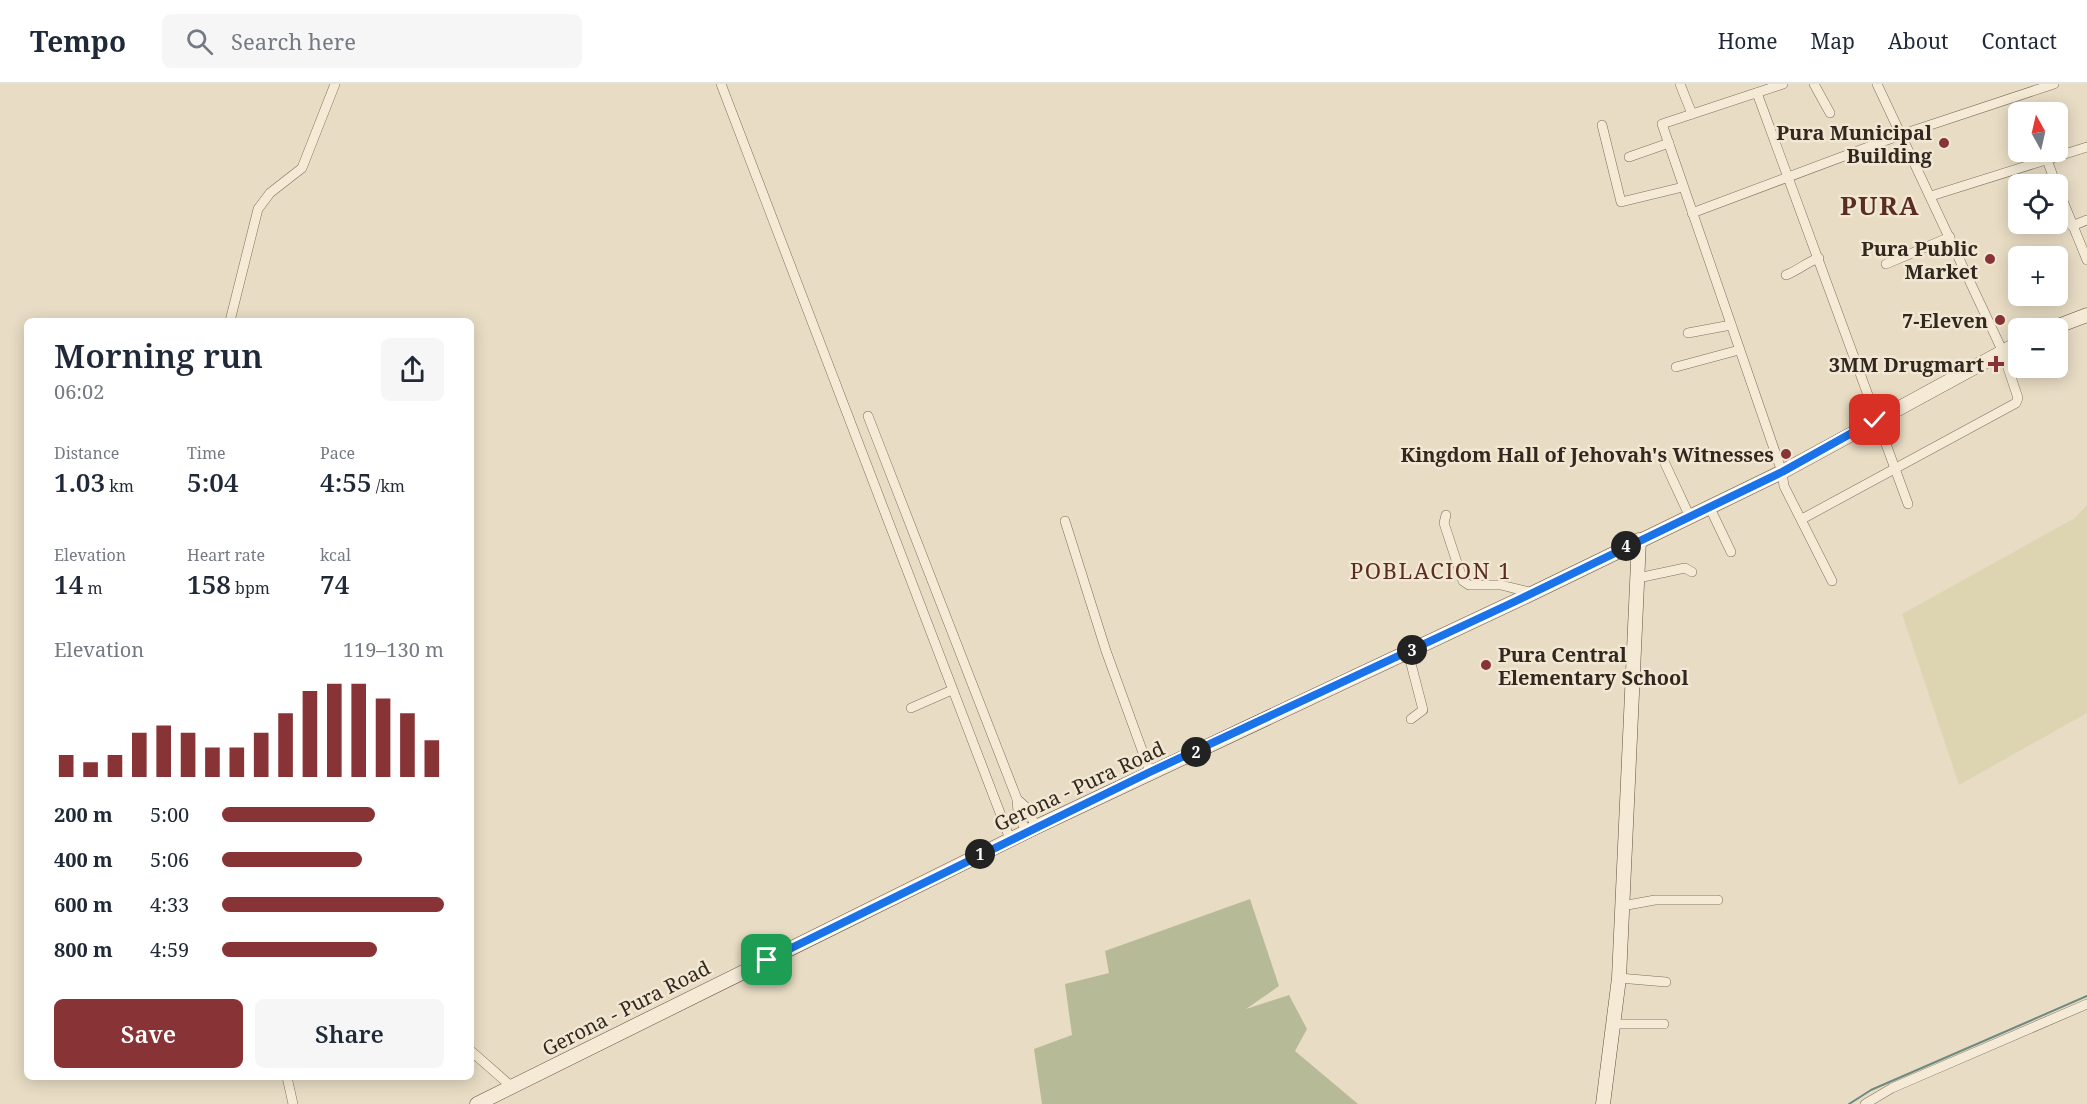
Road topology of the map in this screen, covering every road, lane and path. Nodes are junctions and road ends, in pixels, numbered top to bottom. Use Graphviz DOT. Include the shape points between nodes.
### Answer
graph roads {
  1 [pos="334,84"];
  2 [pos="721,84"];
  3 [pos="1680,84"];
  4 [pos="1783,84"];
  5 [pos="1814,84"];
  6 [pos="1877,84"];
  7 [pos="2054,84"];
  8 [pos="1757,93"];
  9 [pos="1830,113"];
  10 [pos="1692,114"];
  11 [pos="1602,124"];
  12 [pos="1903,134"];
  13 [pos="1669,143"];
  14 [pos="2087,147"];
  15 [pos="2068,153"];
  16 [pos="1629,156"];
  17 [pos="2041,162"];
  18 [pos="1789,177"];
  19 [pos="1683,187"];
  20 [pos="1931,196"];
  21 [pos="1692,213"];
  22 [pos="2068,215"];
  23 [pos="2087,220"];
  24 [pos="2072,226"];
  25 [pos="1950,237"];
  26 [pos="1819,258"];
  27 [pos="2087,260"];
  28 [pos="1886,264"];
  29 [pos="1786,275"];
  30 [pos="2087,315"];
  31 [pos="231,318"];
  32 [pos="2068,322"];
  33 [pos="1731,325"];
  34 [pos="1688,333"];
  35 [pos="2008,348"];
  36 [pos="1739,350"];
  37 [pos="2002,350"];
  38 [pos="1676,367"];
  39 [pos="868,416"];
  40 [pos="1875,420"];
  41 [pos="1662,457"];
  42 [pos="1894,470"];
  43 [pos="1782,472"];
  44 [pos="1908,504"];
  45 [pos="1708,506"];
  46 [pos="1446,515"];
  47 [pos="1689,515"];
  48 [pos="1802,519"];
  49 [pos="1065,521"];
  50 [pos="1639,540"];
  51 [pos="1731,552"];
  52 [pos="1692,572"];
  53 [pos="1638,578"];
  54 [pos="1832,580"];
  55 [pos="1533,592"];
  56 [pos="1408,652"];
  57 [pos="952,690"];
  58 [pos="911,708"];
  59 [pos="1411,719"];
  60 [pos="1150,772"];
  61 [pos="1031,829"];
  62 [pos="1010,839"];
  63 [pos="1718,900"];
  64 [pos="1622,906"];
  65 [pos="1619,978"];
  66 [pos="1666,982"];
  67 [pos="2087,1004"];
  68 [pos="1615,1024"];
  69 [pos="1664,1024"];
  70 [pos="474,1054"];
  71 [pos="288,1080"];
  72 [pos="512,1087"];
  73 [pos="293,1104"];
  74 [pos="477,1104"];
  75 [pos="1603,1104"];
  76 [pos="1865,1104"];
  1 -- 31 [label="street" via="302,168 270,193 258,209"];
  2 -- 57 [label="street"];
  3 -- 10 [label="street"];
  4 -- 8 [label="street"];
  5 -- 9 [label="street"];
  6 -- 12 [label="street"];
  7 -- 12 [label="street"];
  8 -- 10 [label="street"];
  8 -- 18 [label="street"];
  10 -- 13 [label="street" via="1662,124"];
  11 -- 19 [label="street" via="1621,202"];
  12 -- 18 [label="street"];
  12 -- 20 [label="street"];
  13 -- 16 [label="street"];
  13 -- 19 [label="street"];
  14 -- 15 [label="street"];
  17 -- 20 [label="street"];
  18 -- 21 [label="street"];
  18 -- 26 [label="street"];
  19 -- 21 [label="street"];
  20 -- 25 [label="street"];
  21 -- 33 [label="street"];
  22 -- 24 [label="street"];
  23 -- 24 [label="street"];
  24 -- 27 [label="street"];
  25 -- 28 [label="street"];
  25 -- 37 [label="street"];
  26 -- 29 [label="street"];
  26 -- 40 [label="street"];
  30 -- 32 [label="main road"];
  33 -- 34 [label="street"];
  33 -- 36 [label="street"];
  35 -- 37 [label="main road, Gerona - Pura Road"];
  36 -- 38 [label="street"];
  36 -- 43 [label="street"];
  37 -- 40 [label="main road, Gerona - Pura Road"];
  37 -- 42 [label="street" via="2018,396 2016,403"];
  39 -- 61 [label="street" via="1017,799 1027,807"];
  40 -- 42 [label="street"];
  40 -- 43 [label="main road, Gerona - Pura Road"];
  41 -- 47 [label="street"];
  42 -- 44 [label="street"];
  42 -- 48 [label="street"];
  43 -- 45 [label="main road, Gerona - Pura Road"];
  43 -- 48 [label="street" via="1784,486"];
  45 -- 47 [label="main road, Gerona - Pura Road"];
  45 -- 51 [label="street"];
  46 -- 55 [label="street" via="1444,523 1463,581 1469,585 1492,584"];
  47 -- 50 [label="main road, Gerona - Pura Road"];
  48 -- 54 [label="street"];
  49 -- 60 [label="street"];
  50 -- 53 [label="main road"];
  50 -- 55 [label="main road, Gerona - Pura Road"];
  52 -- 53 [label="street" via="1685,568"];
  53 -- 64 [label="main road"];
  55 -- 56 [label="main road, Gerona - Pura Road"];
  56 -- 59 [label="street" via="1423,710"];
  56 -- 60 [label="main road, Gerona - Pura Road"];
  57 -- 58 [label="street"];
  57 -- 62 [label="street"];
  60 -- 61 [label="main road, Gerona - Pura Road"];
  61 -- 62 [label="main road, Gerona - Pura Road"];
  62 -- 72 [label="main road, Gerona - Pura Road"];
  63 -- 64 [label="street" via="1655,900"];
  64 -- 65 [label="main road"];
  65 -- 66 [label="street"];
  65 -- 68 [label="main road"];
  67 -- 76 [label="street" via="1892,1088"];
  68 -- 69 [label="street"];
  68 -- 75 [label="main road"];
  70 -- 72 [label="street"];
  71 -- 73 [label="street"];
  72 -- 74 [label="main road, Gerona - Pura Road"];
}
